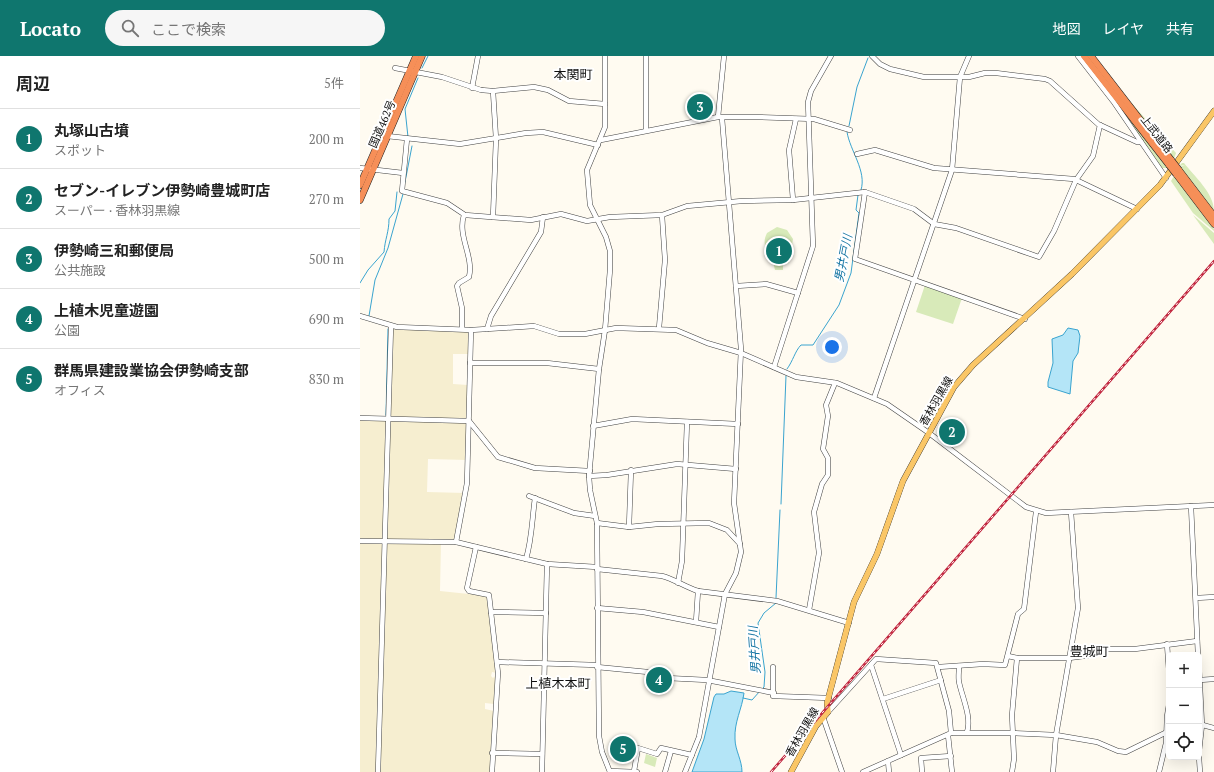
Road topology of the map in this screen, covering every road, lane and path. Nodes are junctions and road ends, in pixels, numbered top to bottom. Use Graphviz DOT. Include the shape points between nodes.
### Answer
graph roads {
  1 [pos="416,56"];
  2 [pos="422,56"];
  3 [pos="478,56"];
  4 [pos="605,56"];
  5 [pos="646,56"];
  6 [pos="724,56"];
  7 [pos="831,56"];
  8 [pos="872,56"];
  9 [pos="969,56"];
  10 [pos="1078,56"];
  11 [pos="1084,56"];
  12 [pos="1091,56"];
  13 [pos="395,68"];
  14 [pos="412,72"];
  15 [pos="960,77"];
  16 [pos="1100,80"];
  17 [pos="472,88"];
  18 [pos="492,91"];
  19 [pos="606,104"];
  20 [pos="1214,111"];
  21 [pos="720,118"];
  22 [pos="796,119"];
  23 [pos="809,119"];
  24 [pos="1100,125"];
  25 [pos="646,130"];
  26 [pos="850,130"];
  27 [pos="387,136"];
  28 [pos="407,139"];
  29 [pos="496,139"];
  30 [pos="600,142"];
  31 [pos="1141,142"];
  32 [pos="857,154"];
  33 [pos="1170,163"];
  34 [pos="367,169"];
  35 [pos="952,170"];
  36 [pos="1177,172"];
  37 [pos="403,173"];
  38 [pos="1166,178"];
  39 [pos="1076,180"];
  40 [pos="360,184"];
  41 [pos="865,192"];
  42 [pos="812,198"];
  43 [pos="360,200"];
  44 [pos="793,200"];
  45 [pos="729,202"];
  46 [pos="1137,209"];
  47 [pos="464,215"];
  48 [pos="662,215"];
  49 [pos="1214,216"];
  50 [pos="493,217"];
  51 [pos="543,217"];
  52 [pos="598,220"];
  53 [pos="934,224"];
  54 [pos="1214,224"];
  55 [pos="916,280"];
  56 [pos="736,286"];
  57 [pos="798,293"];
  58 [pos="360,316"];
  59 [pos="1025,319"];
  60 [pos="391,326"];
  61 [pos="659,328"];
  62 [pos="462,329"];
  63 [pos="487,329"];
  64 [pos="471,330"];
  65 [pos="605,330"];
  66 [pos="741,353"];
  67 [pos="470,363"];
  68 [pos="774,367"];
  69 [pos="599,369"];
  70 [pos="835,383"];
  71 [pos="874,398"];
  72 [pos="360,418"];
  73 [pos="387,418"];
  74 [pos="469,421"];
  75 [pos="687,422"];
  76 [pos="738,424"];
  77 [pos="594,426"];
  78 [pos="929,433"];
  79 [pos="686,464"];
  80 [pos="736,469"];
  81 [pos="632,470"];
  82 [pos="589,473"];
  83 [pos="529,496"];
  84 [pos="535,498"];
  85 [pos="1214,505"];
  86 [pos="1191,506"];
  87 [pos="1036,512"];
  88 [pos="1072,512"];
  89 [pos="595,516"];
  90 [pos="597,523"];
  91 [pos="684,523"];
  92 [pos="629,527"];
  93 [pos="360,541"];
  94 [pos="384,541"];
  95 [pos="456,542"];
  96 [pos="740,544"];
  97 [pos="476,547"];
  98 [pos="526,559"];
  99 [pos="547,564"];
  100 [pos="597,568"];
  101 [pos="678,583"];
  102 [pos="698,591"];
  103 [pos="725,594"];
  104 [pos="1214,597"];
  105 [pos="1196,598"];
  106 [pos="597,608"];
  107 [pos="809,610"];
  108 [pos="491,612"];
  109 [pos="546,613"];
  110 [pos="696,622"];
  111 [pos="848,623"];
  112 [pos="719,627"];
  113 [pos="1197,641"];
  114 [pos="1167,644"];
  115 [pos="1168,652"];
  116 [pos="1198,652"];
  117 [pos="1008,656"];
  118 [pos="1017,658"];
  119 [pos="1069,658"];
  120 [pos="497,662"];
  121 [pos="544,664"];
  122 [pos="871,665"];
  123 [pos="597,666"];
  124 [pos="959,666"];
  125 [pos="774,667"];
  126 [pos="938,667"];
  127 [pos="1214,679"];
  128 [pos="941,680"];
  129 [pos="1202,680"];
  130 [pos="709,681"];
  131 [pos="1200,688"];
  132 [pos="774,693"];
  133 [pos="829,698"];
  134 [pos="883,699"];
  135 [pos="828,712"];
  136 [pos="823,717"];
  137 [pos="1201,724"];
  138 [pos="1202,725"];
  139 [pos="1214,728"];
  140 [pos="966,732"];
  141 [pos="1166,732"];
  142 [pos="1012,733"];
  143 [pos="950,734"];
  144 [pos="1056,735"];
  145 [pos="1166,743"];
  146 [pos="671,751"];
  147 [pos="492,753"];
  148 [pos="542,754"];
  149 [pos="692,755"];
  150 [pos="901,755"];
  151 [pos="951,756"];
  152 [pos="1199,760"];
  153 [pos="888,761"];
  154 [pos="378,772"];
  155 [pos="492,772"];
  156 [pos="542,772"];
  157 [pos="610,772"];
  158 [pos="636,772"];
  159 [pos="665,772"];
  160 [pos="685,772"];
  161 [pos="791,772"];
  162 [pos="842,772"];
  163 [pos="863,772"];
  164 [pos="889,772"];
  165 [pos="922,772"];
  166 [pos="952,772"];
  167 [pos="1012,772"];
  168 [pos="1053,772"];
  169 [pos="1159,772"];
  170 [pos="1200,772"];
  1 -- 14 [label="highway, 国道462号"];
  2 -- 14 [label="highway, 国道462号"];
  3 -- 17 [label="street"];
  4 -- 19 [label="street"];
  5 -- 25 [label="street"];
  6 -- 21 [label="street"];
  7 -- 23 [label="street" via="809,98"];
  8 -- 15 [label="street" via="884,66 904,73 924,77"];
  9 -- 15 [label="street"];
  10 -- 16 [label="street"];
  11 -- 16 [label="highway, 上武道路"];
  12 -- 33 [label="highway, 上武道路"];
  13 -- 14 [label="street"];
  14 -- 17 [label="street" via="442,77"];
  14 -- 27 [label="highway, 国道462号"];
  14 -- 34 [label="highway, 国道462号"];
  15 -- 24 [label="street" via="996,73 1045,79"];
  15 -- 35 [label="street"];
  16 -- 31 [label="street"];
  16 -- 33 [label="highway, 上武道路"];
  17 -- 18 [label="street"];
  18 -- 19 [label="street" via="538,87 569,101"];
  18 -- 29 [label="street"];
  19 -- 30 [label="street" via="605,127"];
  20 -- 38 [label="main road, 香林羽黒線"];
  21 -- 22 [label="street"];
  21 -- 25 [label="street"];
  21 -- 45 [label="street"];
  22 -- 23 [label="street"];
  22 -- 44 [label="street" via="789,150"];
  23 -- 26 [label="street"];
  23 -- 42 [label="street"];
  24 -- 31 [label="street"];
  24 -- 39 [label="street" via="1093,156"];
  25 -- 30 [label="street"];
  27 -- 28 [label="street"];
  27 -- 34 [label="highway, 国道462号"];
  28 -- 29 [label="street" via="460,144"];
  28 -- 37 [label="street"];
  29 -- 30 [label="street" via="543,132"];
  29 -- 50 [label="street"];
  30 -- 52 [label="street" via="587,170 590,205"];
  31 -- 38 [label="street"];
  32 -- 35 [label="street" via="882,151 934,168"];
  33 -- 36 [label="highway, 上武道路, bridge"];
  34 -- 37 [label="street"];
  34 -- 40 [label="highway, 国道462号"];
  34 -- 43 [label="highway, 国道462号"];
  35 -- 39 [label="street"];
  35 -- 53 [label="street"];
  36 -- 49 [label="highway, 上武道路"];
  36 -- 54 [label="highway, 上武道路"];
  37 -- 47 [label="street" via="402,191 447,203"];
  38 -- 46 [label="main road, 香林羽黒線"];
  39 -- 46 [label="street"];
  39 -- 53 [label="street" via="1039,257 956,228"];
  41 -- 42 [label="street"];
  41 -- 53 [label="street" via="914,209"];
  41 -- 55 [label="street" via="856,259"];
  42 -- 44 [label="street"];
  42 -- 57 [label="street" via="813,246"];
  44 -- 45 [label="street"];
  45 -- 48 [label="street" via="687,206"];
  45 -- 56 [label="street"];
  46 -- 59 [label="main road, 香林羽黒線"];
  47 -- 50 [label="street"];
  47 -- 62 [label="street" via="462,231 470,269 469,277 457,286 462,308"];
  48 -- 52 [label="street" via="610,217"];
  48 -- 61 [label="street" via="666,260"];
  50 -- 51 [label="street" via="532,220"];
  51 -- 52 [label="street" via="561,214 583,221"];
  51 -- 63 [label="street" via="541,232 491,316"];
  52 -- 65 [label="street" via="610,251"];
  53 -- 55 [label="street"];
  55 -- 59 [label="street"];
  55 -- 71 [label="street"];
  56 -- 57 [label="street" via="766,284"];
  56 -- 66 [label="street"];
  57 -- 68 [label="street"];
  58 -- 60 [label="street"];
  59 -- 78 [label="main road, 香林羽黒線" via="961,377"];
  60 -- 62 [label="street"];
  60 -- 73 [label="street"];
  61 -- 65 [label="street"];
  61 -- 66 [label="street" via="676,330"];
  62 -- 64 [label="street"];
  63 -- 64 [label="street"];
  63 -- 65 [label="street" via="534,326 558,334 585,334"];
  64 -- 67 [label="street"];
  65 -- 69 [label="street"];
  66 -- 68 [label="street"];
  66 -- 76 [label="street"];
  67 -- 69 [label="street" via="547,363"];
  67 -- 74 [label="street"];
  68 -- 70 [label="street" via="800,378"];
  69 -- 77 [label="street"];
  70 -- 71 [label="street"];
  70 -- 107 [label="street" via="826,405 828,416 823,449 828,458 828,475 822,484 814,512 819,553"];
  71 -- 78 [label="street"];
  72 -- 73 [label="street"];
  73 -- 74 [label="street"];
  73 -- 94 [label="street"];
  74 -- 82 [label="street" via="498,457 535,468"];
  74 -- 95 [label="street" via="466,493"];
  75 -- 76 [label="street"];
  75 -- 77 [label="street" via="632,419"];
  75 -- 79 [label="street"];
  76 -- 80 [label="street"];
  77 -- 82 [label="street"];
  78 -- 87 [label="street"];
  78 -- 111 [label="main road, 香林羽黒線" via="902,481 885,535 854,602"];
  79 -- 80 [label="street"];
  79 -- 81 [label="street"];
  79 -- 91 [label="street"];
  80 -- 96 [label="street" via="734,503"];
  81 -- 82 [label="street" via="607,475"];
  81 -- 92 [label="street"];
  82 -- 89 [label="street"];
  83 -- 84 [label="street"];
  84 -- 89 [label="street" via="574,513"];
  84 -- 98 [label="street" via="531,523 532,538"];
  85 -- 86 [label="street"];
  86 -- 88 [label="street"];
  86 -- 105 [label="street"];
  87 -- 88 [label="street"];
  87 -- 117 [label="street" via="1024,609 1018,614"];
  88 -- 119 [label="street" via="1078,608"];
  89 -- 90 [label="street"];
  90 -- 92 [label="street"];
  90 -- 100 [label="street"];
  91 -- 92 [label="street"];
  91 -- 96 [label="street" via="709,524 727,530"];
  91 -- 101 [label="street"];
  93 -- 94 [label="street"];
  94 -- 95 [label="street"];
  94 -- 154 [label="street"];
  95 -- 97 [label="street"];
  96 -- 103 [label="street" via="741,552 736,573"];
  97 -- 98 [label="street"];
  97 -- 108 [label="street" via="467,588 468,592 489,595"];
  98 -- 99 [label="street"];
  99 -- 100 [label="street"];
  99 -- 109 [label="street"];
  100 -- 101 [label="street" via="662,576"];
  100 -- 106 [label="street"];
  101 -- 102 [label="street"];
  102 -- 103 [label="street"];
  102 -- 110 [label="street"];
  103 -- 107 [label="street" via="778,600"];
  103 -- 112 [label="street"];
  104 -- 105 [label="street"];
  105 -- 113 [label="street"];
  106 -- 110 [label="street" via="644,612"];
  106 -- 123 [label="street"];
  107 -- 111 [label="street"];
  108 -- 109 [label="street"];
  108 -- 120 [label="street"];
  109 -- 121 [label="street"];
  110 -- 112 [label="street"];
  111 -- 133 [label="main road, 香林羽黒線"];
  112 -- 130 [label="street"];
  113 -- 114 [label="street"];
  113 -- 116 [label="street"];
  114 -- 115 [label="street"];
  114 -- 119 [label="street" via="1135,649 1109,649 1092,656"];
  117 -- 118 [label="street"];
  117 -- 124 [label="street" via="1005,665"];
  118 -- 119 [label="street"];
  118 -- 142 [label="street"];
  119 -- 144 [label="street"];
  120 -- 121 [label="street"];
  120 -- 147 [label="street"];
  121 -- 123 [label="street"];
  121 -- 148 [label="street"];
  122 -- 126 [label="street" via="876,659 936,663"];
  122 -- 134 [label="street"];
  122 -- 135 [label="street"];
  123 -- 130 [label="street" via="658,673 667,678"];
  123 -- 157 [label="street" via="599,736"];
  124 -- 126 [label="street"];
  124 -- 140 [label="street" via="959,683 964,695 966,712"];
  125 -- 132 [label="street"];
  126 -- 128 [label="street"];
  127 -- 129 [label="street"];
  128 -- 134 [label="street"];
  128 -- 143 [label="street" via="949,711"];
  130 -- 132 [label="street"];
  130 -- 149 [label="street" via="699,737"];
  131 -- 137 [label="street"];
  132 -- 133 [label="street" via="773,696"];
  133 -- 135 [label="main road, 香林羽黒線"];
  134 -- 150 [label="street"];
  135 -- 136 [label="main road, 香林羽黒線"];
  136 -- 161 [label="main road, 香林羽黒線"];
  136 -- 162 [label="street"];
  138 -- 139 [label="street"];
  140 -- 142 [label="street"];
  140 -- 143 [label="street"];
  141 -- 144 [label="street" via="1126,752 1118,752 1098,742"];
  142 -- 144 [label="street"];
  142 -- 167 [label="street"];
  143 -- 150 [label="street"];
  143 -- 151 [label="street"];
  144 -- 168 [label="street"];
  145 -- 169 [label="street"];
  146 -- 149 [label="street"];
  146 -- 158 [label="street" via="661,748 657,754 638,748"];
  146 -- 159 [label="street"];
  147 -- 148 [label="street"];
  147 -- 155 [label="street"];
  148 -- 156 [label="street"];
  149 -- 160 [label="street"];
  150 -- 153 [label="street"];
  151 -- 165 [label="street" via="921,758"];
  151 -- 166 [label="street"];
  152 -- 170 [label="street"];
  153 -- 163 [label="street"];
  153 -- 164 [label="street"];
  157 -- 158 [label="street"];
}
